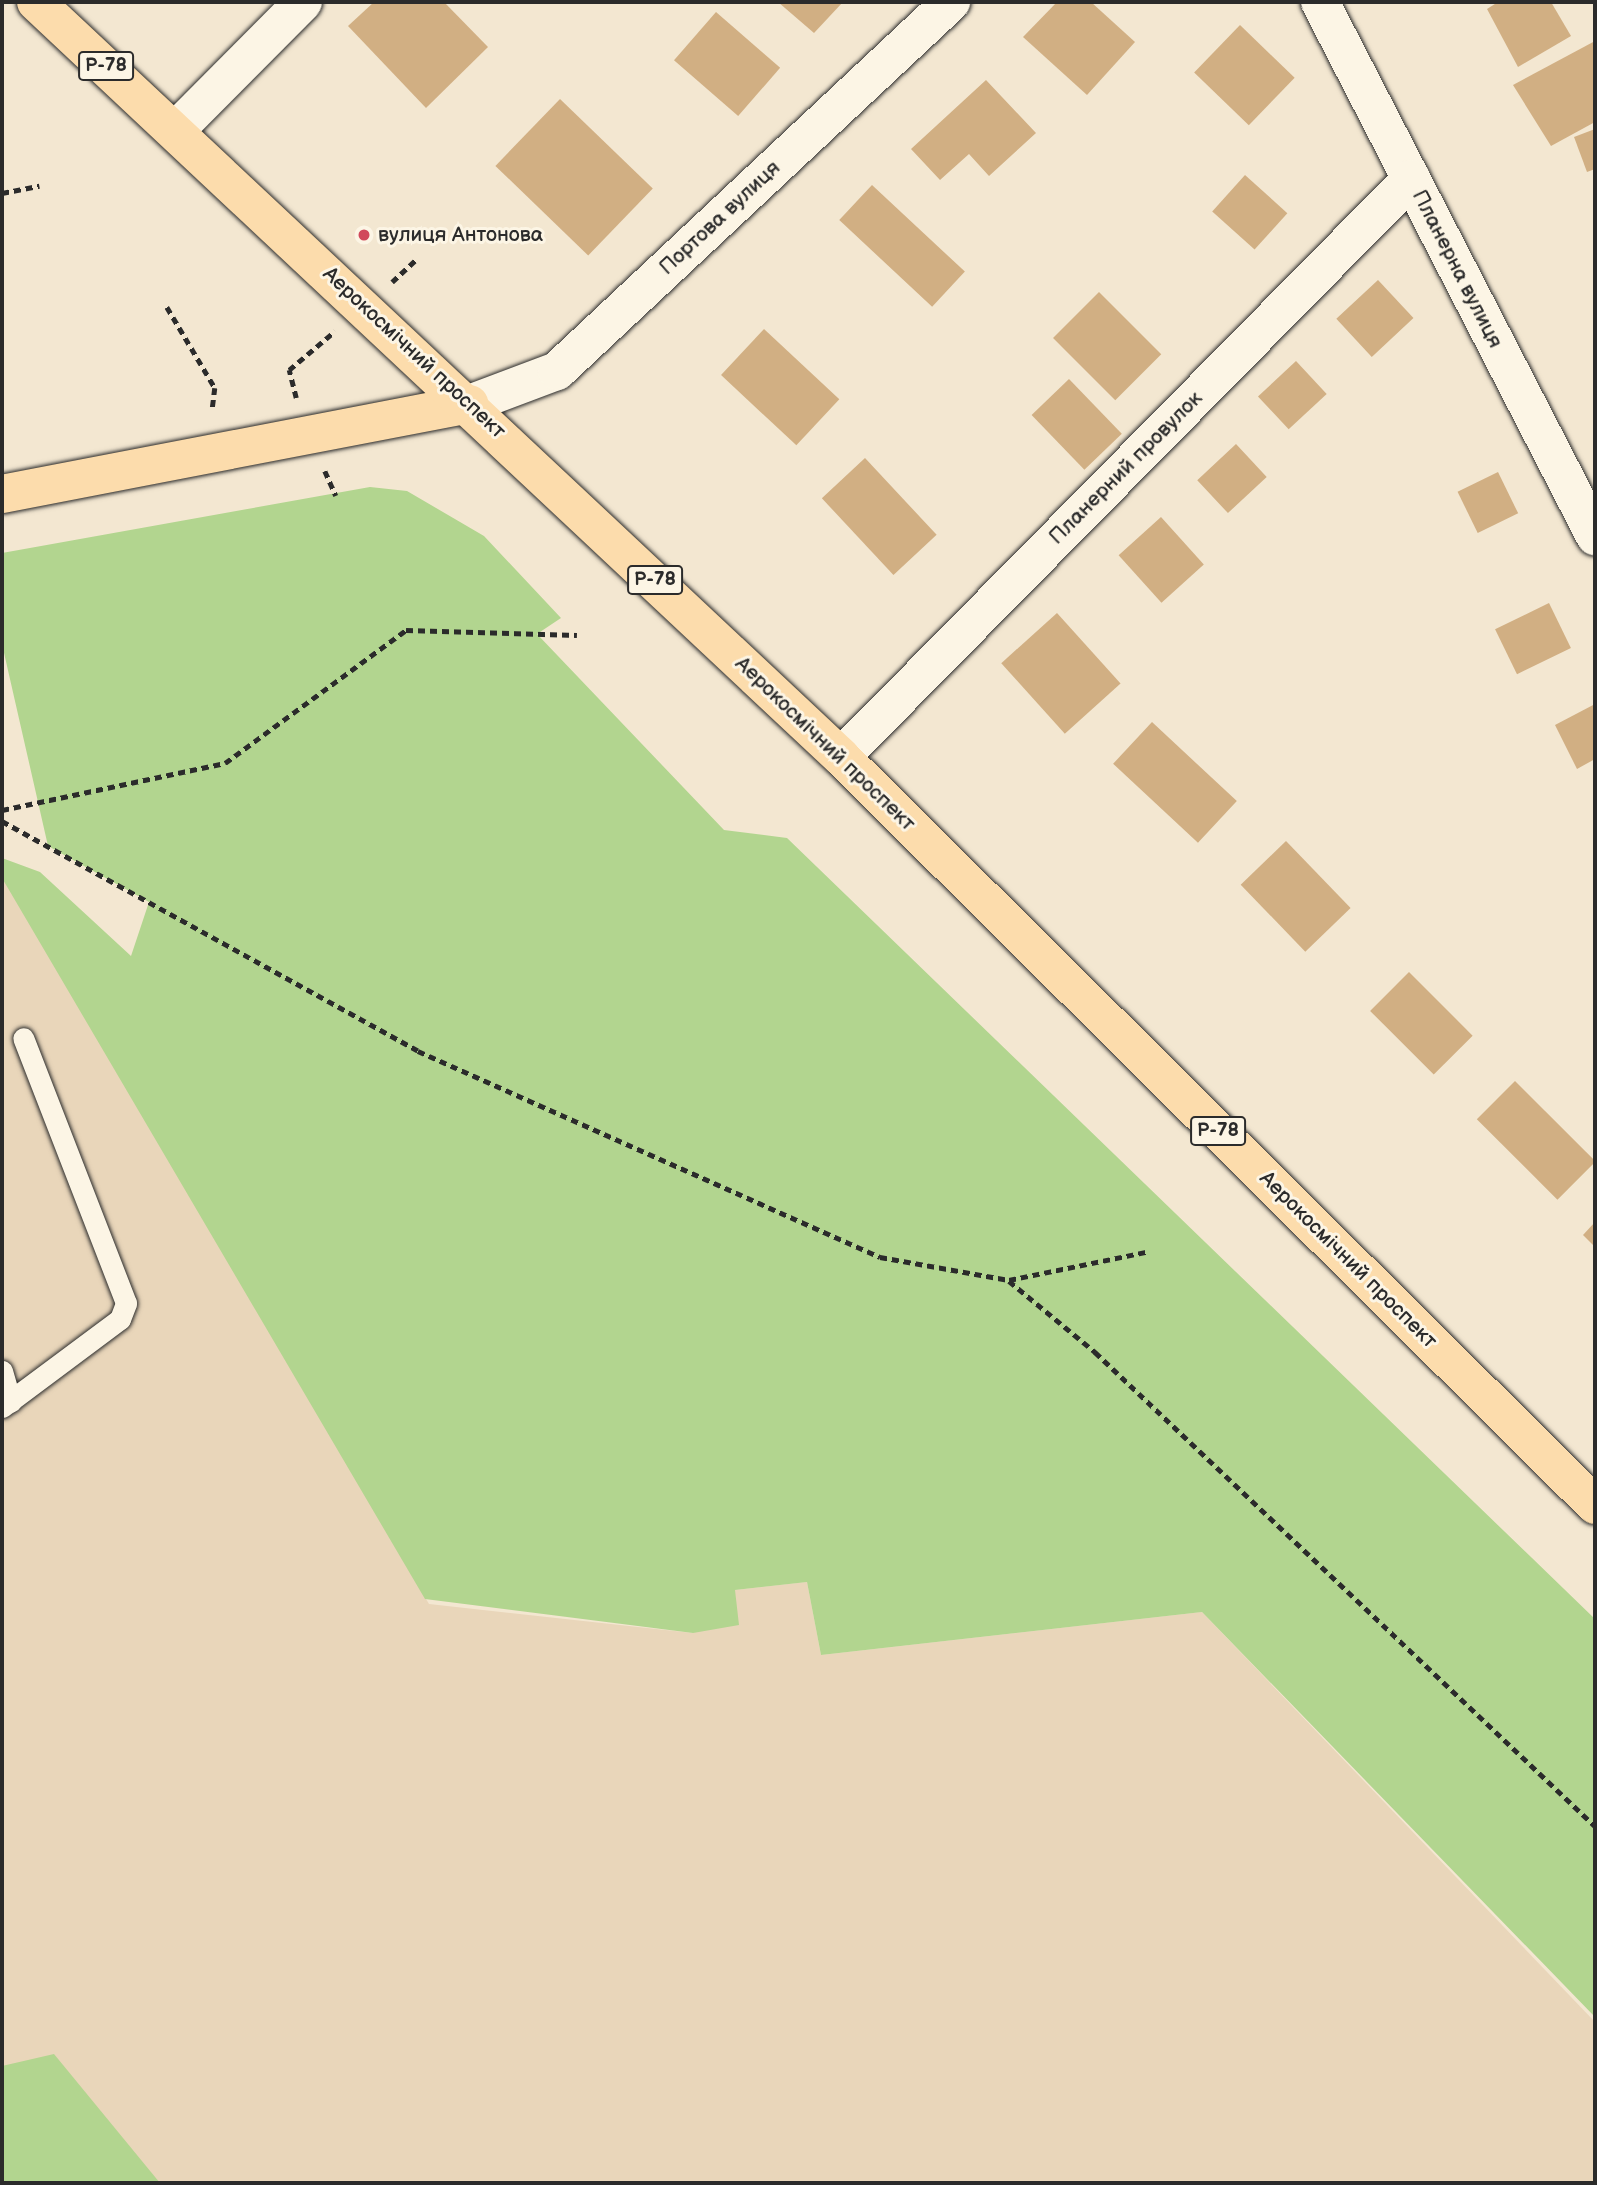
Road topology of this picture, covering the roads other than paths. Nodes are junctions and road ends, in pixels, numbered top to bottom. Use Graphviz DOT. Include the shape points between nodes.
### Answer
graph roads {
  1 [pos="36,2"];
  2 [pos="303,2"];
  3 [pos="951,2"];
  4 [pos="1320,2"];
  5 [pos="176,130"];
  6 [pos="1411,179"];
  7 [pos="469,404"];
  8 [pos="2,494"];
  9 [pos="1595,536"];
  10 [pos="841,757"];
  11 [pos="23,1038"];
  12 [pos="2,1371"];
  13 [pos="6,1404"];
  14 [pos="1595,1505"];
  1 -- 5 [label="main road, Аерокосмічний проспект / Р-78"];
  2 -- 5 [label="street"];
  3 -- 7 [label="street, Портова вулиця" via="557,370"];
  4 -- 6 [label="street, Планерна вулиця"];
  5 -- 7 [label="main road, Аерокосмічний проспект / Р-78"];
  6 -- 9 [label="street, Планерна вулиця"];
  6 -- 10 [label="street, Планерний провулок"];
  7 -- 8 [label="main road"];
  7 -- 10 [label="main road, Аерокосмічний проспект / Р-78"];
  10 -- 14 [label="main road, Аерокосмічний проспект / Р-78"];
  11 -- 13 [label="lane" via="126,1303 120,1319"];
  12 -- 13 [label="lane"];
}
